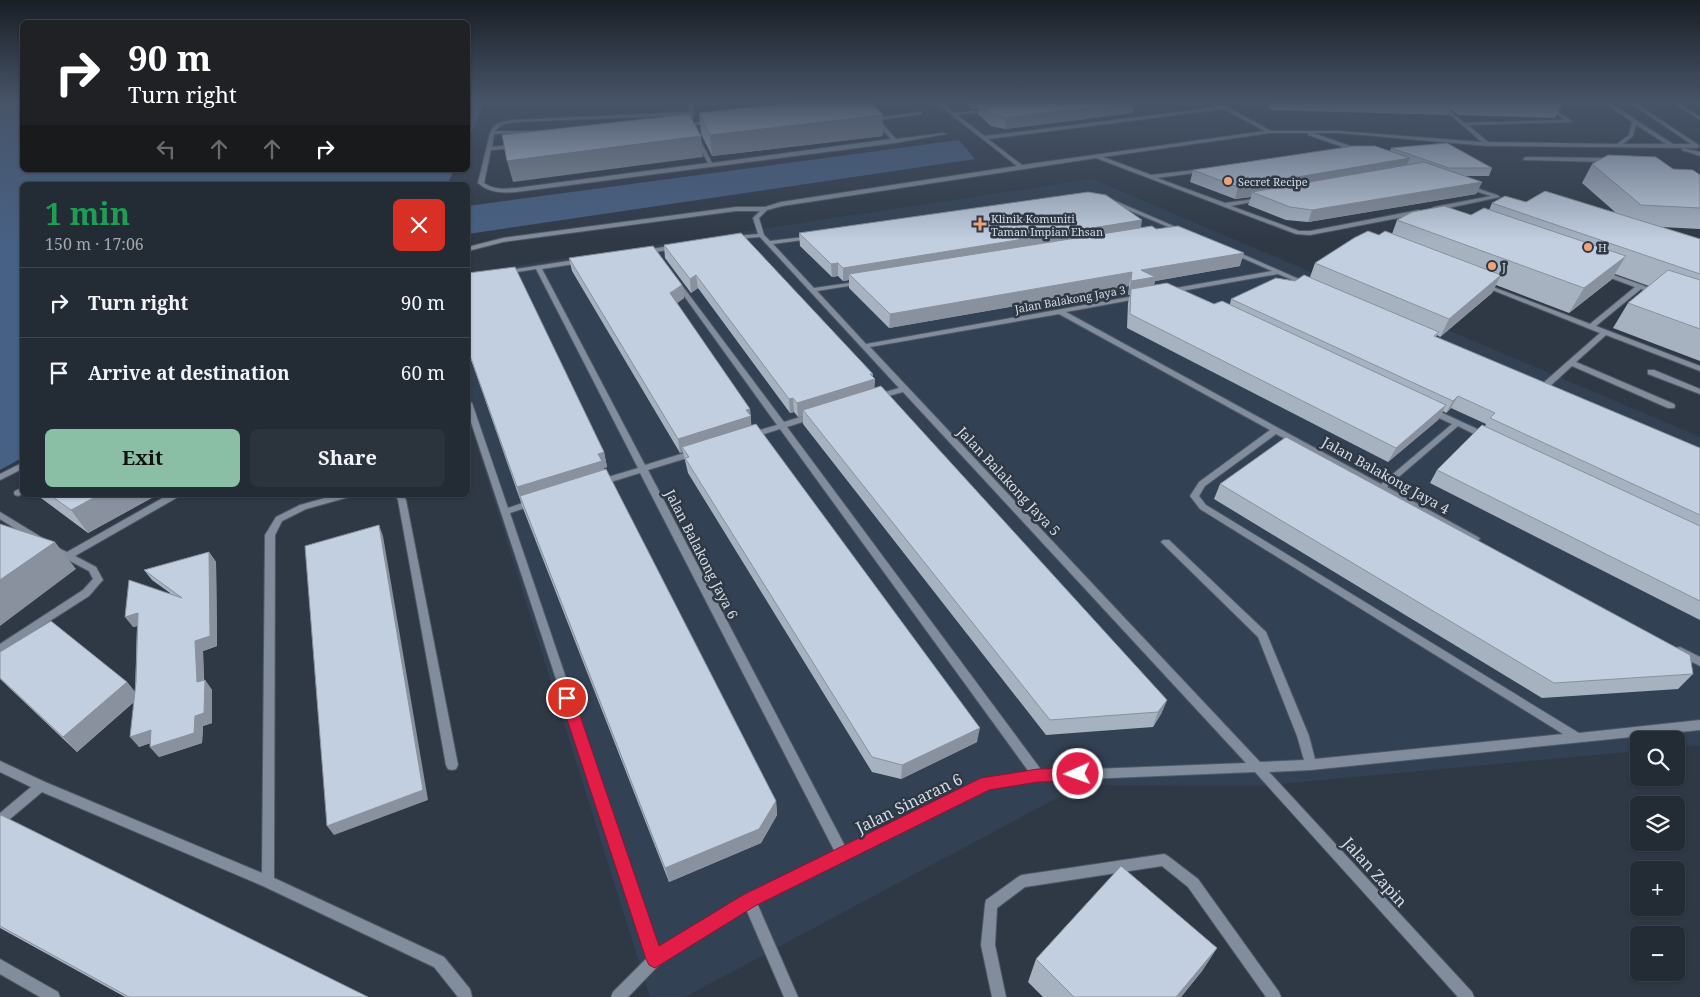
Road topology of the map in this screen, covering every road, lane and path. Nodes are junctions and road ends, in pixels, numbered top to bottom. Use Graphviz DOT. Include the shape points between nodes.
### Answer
graph roads {
  1 [pos="489,149"];
  2 [pos="493,149"];
  3 [pos="703,149"];
  4 [pos="837,149"];
  5 [pos="998,149"];
  6 [pos="1152,149"];
  7 [pos="1354,149"];
  8 [pos="1682,149"];
  9 [pos="1334,151"];
  10 [pos="1363,152"];
  11 [pos="1700,154"];
  12 [pos="1098,156"];
  13 [pos="1526,159"];
  14 [pos="1615,160"];
  15 [pos="711,165"];
  16 [pos="1021,166"];
  17 [pos="1209,169"];
  18 [pos="1151,178"];
  19 [pos="1462,185"];
  20 [pos="1497,196"];
  21 [pos="1103,197"];
  22 [pos="1263,198"];
  23 [pos="1505,199"];
  24 [pos="1224,205"];
  25 [pos="766,209"];
  26 [pos="1180,230"];
  27 [pos="1161,233"];
  28 [pos="1189,234"];
  29 [pos="761,235"];
  30 [pos="817,236"];
  31 [pos="732,239"];
  32 [pos="769,243"];
  33 [pos="683,246"];
  34 [pos="470,248"];
  35 [pos="1225,249"];
  36 [pos="654,250"];
  37 [pos="635,253"];
  38 [pos="660,258"];
  39 [pos="586,260"];
  40 [pos="538,267"];
  41 [pos="1594,270"];
  42 [pos="1279,272"];
  43 [pos="494,274"];
  44 [pos="672,274"];
  45 [pos="871,281"];
  46 [pos="1474,281"];
  47 [pos="1640,286"];
  48 [pos="1316,288"];
  49 [pos="812,290"];
  50 [pos="1176,290"];
  51 [pos="1166,292"];
  52 [pos="1666,295"];
  53 [pos="1147,296"];
  54 [pos="1194,299"];
  55 [pos="1059,311"];
  56 [pos="1591,327"];
  57 [pos="1605,332"];
  58 [pos="865,346"];
  59 [pos="1571,363"];
  60 [pos="1700,369"];
  61 [pos="1651,372"];
  62 [pos="1536,382"];
  63 [pos="1545,386"];
  64 [pos="904,388"];
  65 [pos="1554,390"];
  66 [pos="1700,392"];
  67 [pos="867,400"];
  68 [pos="1422,406"];
  69 [pos="1671,406"];
  70 [pos="470,409"];
  71 [pos="820,414"];
  72 [pos="1457,423"];
  73 [pos="783,426"];
  74 [pos="1276,430"];
  75 [pos="745,437"];
  76 [pos="1493,440"];
  77 [pos="698,452"];
  78 [pos="20,467"];
  79 [pos="642,469"];
  80 [pos="0,477"];
  81 [pos="596,483"];
  82 [pos="1381,488"];
  83 [pos="171,497"];
  84 [pos="340,497"];
  85 [pos="400,497"];
  86 [pos="541,500"];
  87 [pos="504,512"];
  88 [pos="0,515"];
  89 [pos="1166,542"];
  90 [pos="1484,544"];
  91 [pos="66,556"];
  92 [pos="1674,648"];
  93 [pos="0,649"];
  94 [pos="1700,662"];
  95 [pos="1700,725"];
  96 [pos="1575,736"];
  97 [pos="452,765"];
  98 [pos="1311,765"];
  99 [pos="0,766"];
  100 [pos="1258,768"];
  101 [pos="1038,776"];
  102 [pos="41,786"];
  103 [pos="0,820"];
  104 [pos="842,853"];
  105 [pos="268,882"];
  106 [pos="749,900"];
  107 [pos="655,959"];
  108 [pos="0,966"];
  109 [pos="54,997"];
  110 [pos="465,997"];
  111 [pos="618,997"];
  112 [pos="791,997"];
  113 [pos="999,997"];
  114 [pos="1274,997"];
  115 [pos="1467,997"];
  1 -- 2 [label="street"];
  1 -- 15 [label="street" via="481,183 500,191"];
  3 -- 15 [label="street"];
  4 -- 15 [label="street"];
  5 -- 16 [label="street"];
  6 -- 12 [label="street"];
  7 -- 9 [label="street"];
  7 -- 10 [label="street"];
  8 -- 11 [label="street"];
  12 -- 16 [label="street"];
  12 -- 18 [label="street"];
  13 -- 14 [label="street"];
  16 -- 25 [label="street"];
  17 -- 18 [label="street"];
  18 -- 24 [label="street"];
  19 -- 20 [label="street"];
  20 -- 23 [label="street"];
  20 -- 24 [label="street" via="1310,233 1298,233"];
  21 -- 26 [label="street"];
  22 -- 24 [label="street"];
  25 -- 29 [label="street" via="756,218"];
  25 -- 34 [label="street" via="736,209 503,240"];
  26 -- 27 [label="street"];
  26 -- 28 [label="street"];
  29 -- 31 [label="street"];
  29 -- 32 [label="street, Jalan Balakong Jaya 5"];
  30 -- 32 [label="street"];
  32 -- 49 [label="street, Jalan Balakong Jaya 5"];
  33 -- 36 [label="street"];
  35 -- 42 [label="street"];
  36 -- 37 [label="street"];
  36 -- 38 [label="street"];
  39 -- 40 [label="street"];
  40 -- 43 [label="street"];
  40 -- 79 [label="street, Jalan Balakong Jaya 6"];
  41 -- 47 [label="street"];
  42 -- 48 [label="street"];
  42 -- 50 [label="street"];
  44 -- 73 [label="street"];
  45 -- 49 [label="street"];
  46 -- 56 [label="street"];
  47 -- 52 [label="street"];
  47 -- 56 [label="street"];
  49 -- 58 [label="street, Jalan Balakong Jaya 5"];
  50 -- 51 [label="street"];
  50 -- 54 [label="street"];
  53 -- 55 [label="street, Jalan Balakong Jaya 3"];
  55 -- 58 [label="street, Jalan Balakong Jaya 3"];
  55 -- 74 [label="street, Jalan Balakong Jaya 4"];
  56 -- 57 [label="street"];
  57 -- 59 [label="street"];
  57 -- 60 [label="street"];
  58 -- 64 [label="street, Jalan Balakong Jaya 5"];
  59 -- 63 [label="street"];
  59 -- 69 [label="street"];
  61 -- 66 [label="street"];
  62 -- 63 [label="street"];
  63 -- 65 [label="street"];
  64 -- 67 [label="street"];
  64 -- 100 [label="street, Jalan Balakong Jaya 5"];
  68 -- 72 [label="street"];
  70 -- 87 [label="street"];
  71 -- 73 [label="street"];
  72 -- 76 [label="street"];
  72 -- 82 [label="street"];
  73 -- 75 [label="street"];
  73 -- 101 [label="street"];
  74 -- 82 [label="street, Jalan Balakong Jaya 4"];
  74 -- 96 [label="street" via="1202,484 1194,496 1203,507"];
  77 -- 79 [label="street"];
  78 -- 80 [label="street"];
  79 -- 81 [label="street"];
  79 -- 104 [label="street, Jalan Balakong Jaya 6"];
  82 -- 90 [label="street, Jalan Balakong Jaya 4"];
  83 -- 91 [label="street"];
  84 -- 105 [label="street" via="279,519 270,535"];
  85 -- 97 [label="street"];
  86 -- 87 [label="street"];
  87 -- 107 [label="street"];
  88 -- 91 [label="street"];
  89 -- 98 [label="street" via="1262,635 1303,736"];
  91 -- 93 [label="street" via="93,569 98,580 86,594"];
  92 -- 94 [label="street"];
  95 -- 96 [label="street, Jalan Sinaran 6"];
  96 -- 98 [label="street, Jalan Sinaran 6"];
  98 -- 100 [label="street, Jalan Sinaran 6"];
  99 -- 102 [label="street"];
  100 -- 101 [label="street, Jalan Sinaran 6"];
  100 -- 115 [label="street, Jalan Zapin"];
  101 -- 104 [label="street, Jalan Sinaran 6" via="987,783"];
  102 -- 103 [label="street"];
  102 -- 105 [label="street"];
  104 -- 106 [label="street, Jalan Sinaran 6"];
  105 -- 110 [label="street" via="439,962"];
  106 -- 107 [label="street, Jalan Sinaran 6"];
  106 -- 112 [label="street"];
  107 -- 111 [label="street, Jalan Sinaran 6"];
  108 -- 109 [label="street"];
  113 -- 114 [label="street" via="988,945 991,905 1022,881 1164,860 1193,883"];
}
